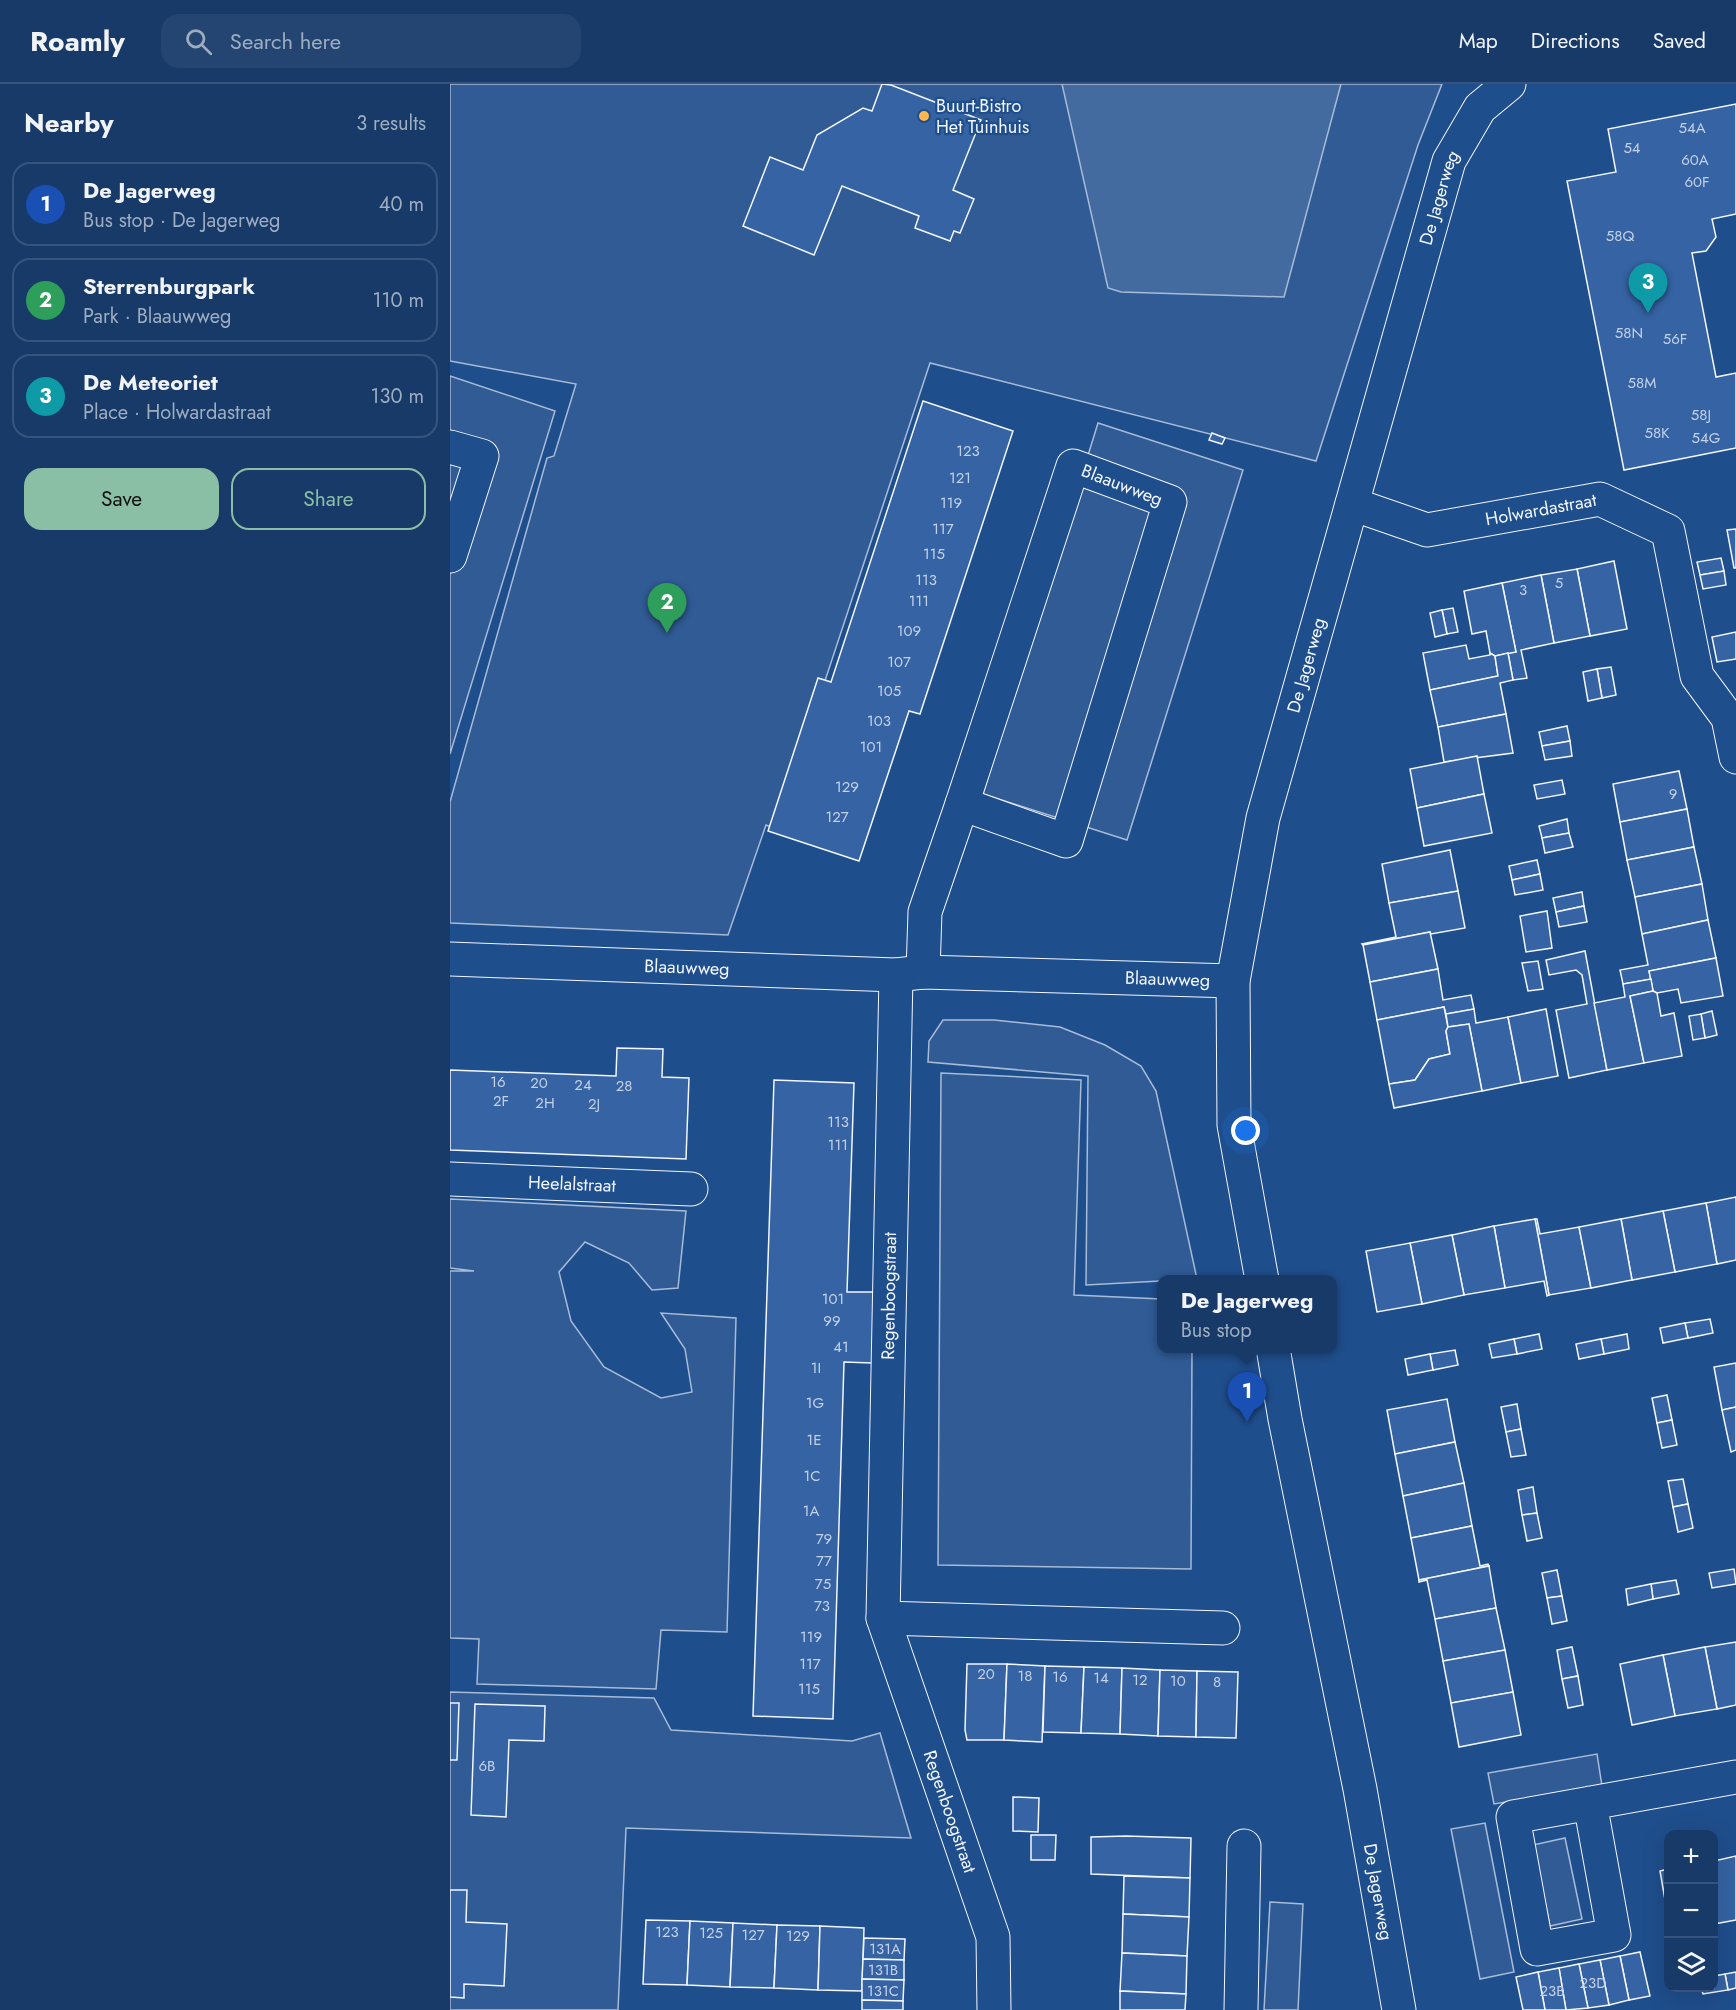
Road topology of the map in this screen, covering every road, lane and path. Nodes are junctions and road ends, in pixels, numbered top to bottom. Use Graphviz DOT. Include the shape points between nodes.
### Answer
graph roads {
  1 [pos="1509,84"];
  2 [pos="450,447"];
  3 [pos="1352,504"];
  4 [pos="450,556"];
  5 [pos="1736,757"];
  6 [pos="962,804"];
  7 [pos="450,959"];
  8 [pos="909,974"];
  9 [pos="1233,981"];
  10 [pos="450,1179"];
  11 [pos="692,1189"];
  12 [pos="1261,1275"];
  13 [pos="1274,1353"];
  14 [pos="883,1618"];
  15 [pos="1223,1628"];
  16 [pos="1736,1777"];
  17 [pos="1590,1803"];
  18 [pos="1245,1846"];
  19 [pos="994,2010"];
  20 [pos="1241,2010"];
  21 [pos="1399,2010"];
  1 -- 3 [label="street, De Jagerweg" via="1480,108 1449,161"];
  2 -- 4 [label="street" via="482,456"];
  3 -- 5 [label="street, Holwardastraat" via="1427,530 1600,499 1668,531 1697,676 1728,718"];
  3 -- 9 [label="street, De Jagerweg" via="1263,818"];
  6 -- 6 [label="street, Blaauwweg" via="1066,841 1170,502 1072,466"];
  6 -- 8 [label="street, Blaauwweg" via="925,912"];
  7 -- 8 [label="street, Blaauwweg"];
  8 -- 9 [label="street, Blaauwweg"];
  8 -- 14 [label="street, Regenboogstraat"];
  9 -- 12 [label="street, De Jagerweg" via="1234,1125"];
  10 -- 11 [label="street, Heelalstraat"];
  13 -- 21 [label="street, De Jagerweg" via="1360,1789"];
  14 -- 15 [label="street"];
  14 -- 19 [label="street, Regenboogstraat" via="993,1937"];
  16 -- 17 [label="street"];
  17 -- 17 [label="street" via="1614,1935 1537,1949 1513,1817"];
  18 -- 20 [label="street"];
}
